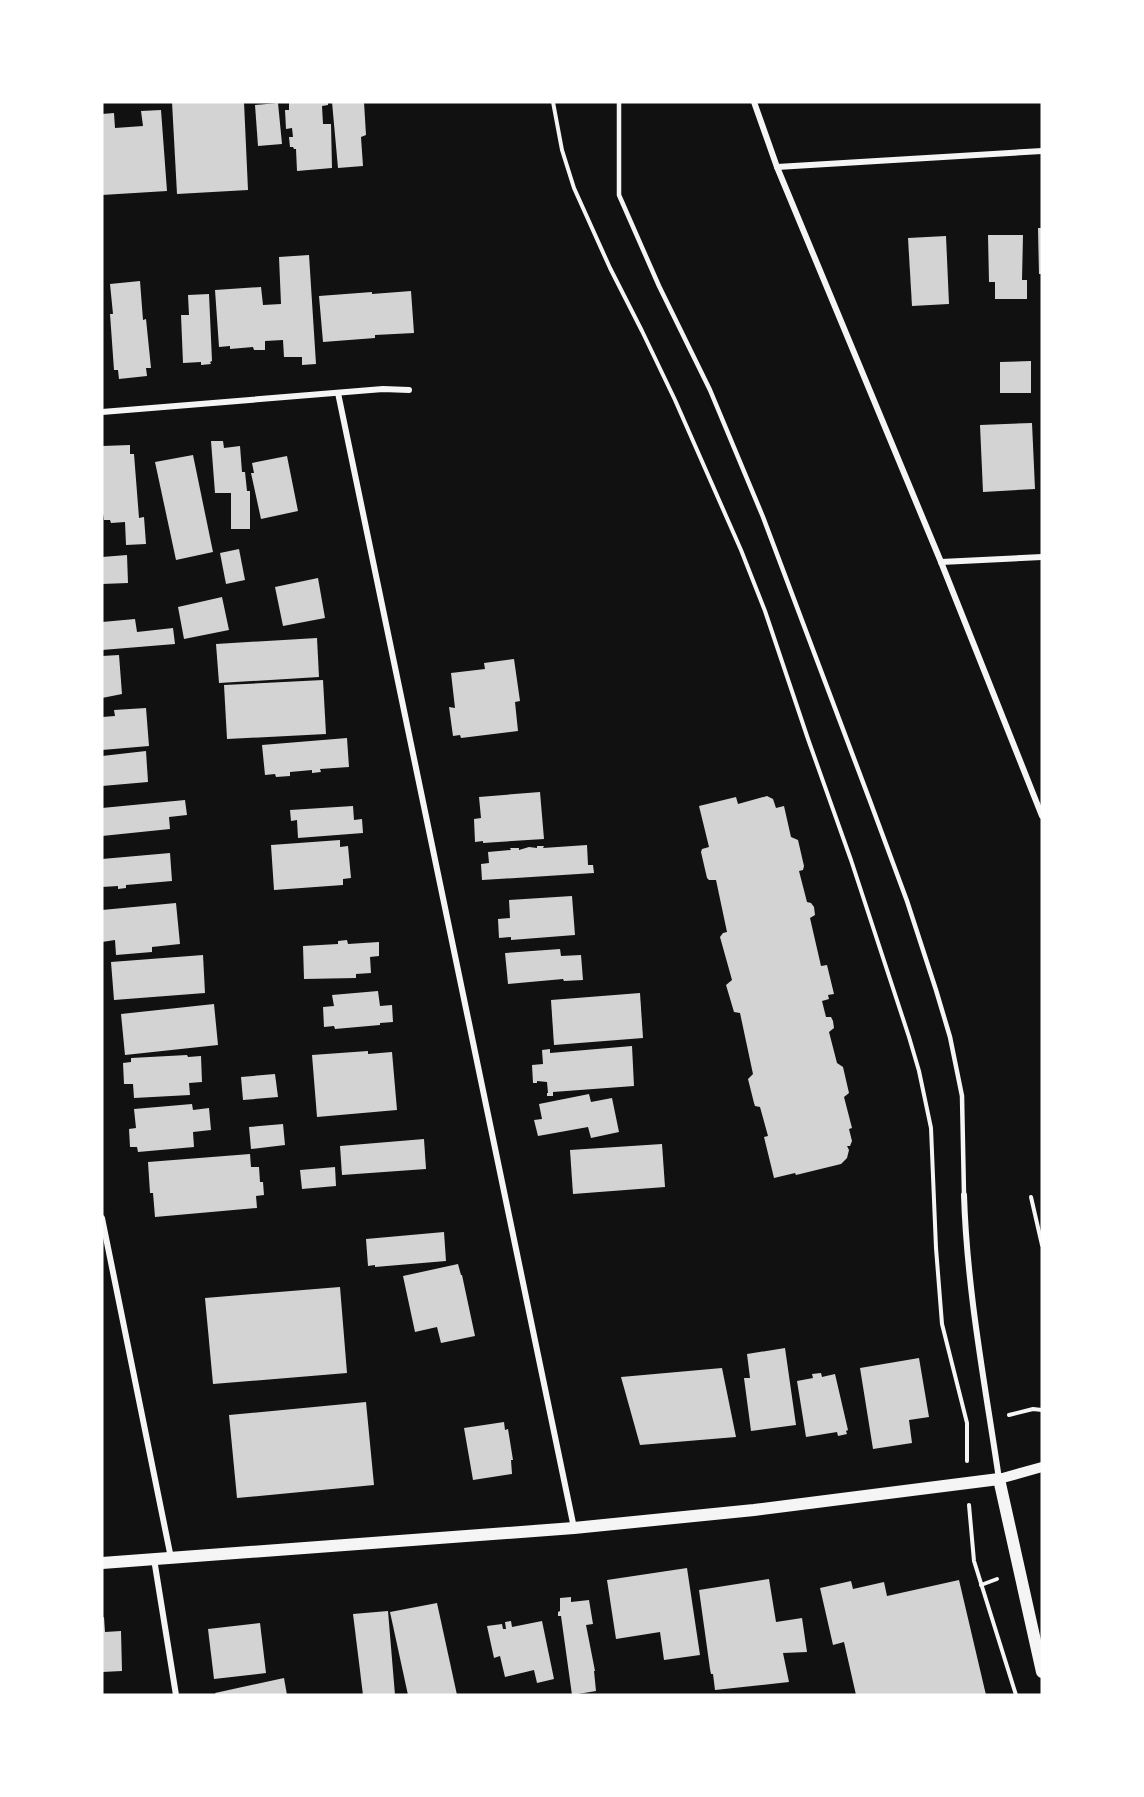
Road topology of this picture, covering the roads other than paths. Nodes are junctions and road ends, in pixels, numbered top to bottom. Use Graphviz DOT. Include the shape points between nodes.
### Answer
graph roads {
  1 [pos="620,102"];
  2 [pos="754,102"];
  3 [pos="1042,151"];
  4 [pos="777,167"];
  5 [pos="409,390"];
  6 [pos="338,393"];
  7 [pos="102,412"];
  8 [pos="1042,557"];
  9 [pos="941,562"];
  10 [pos="1042,816"];
  11 [pos="964,1195"];
  12 [pos="102,1218"];
  13 [pos="1042,1467"];
  14 [pos="999,1479"];
  15 [pos="574,1528"];
  16 [pos="171,1558"];
  17 [pos="154,1559"];
  18 [pos="102,1563"];
  19 [pos="1042,1672"];
  20 [pos="176,1695"];
  1 -- 11 [label="lane" via="619,195 764,517 907,901 942,1009 958,1072"];
  2 -- 4 [label="street"];
  3 -- 4 [label="street"];
  4 -- 9 [label="street"];
  5 -- 6 [label="street"];
  6 -- 7 [label="street"];
  6 -- 15 [label="street"];
  8 -- 9 [label="street"];
  9 -- 10 [label="street"];
  11 -- 14 [label="street" via="971,1291"];
  12 -- 16 [label="street"];
  13 -- 14 [label="street"];
  14 -- 15 [label="main road"];
  14 -- 19 [label="main road"];
  15 -- 16 [label="main road"];
  16 -- 17 [label="main road"];
  17 -- 18 [label="main road"];
  17 -- 20 [label="street"];
}
